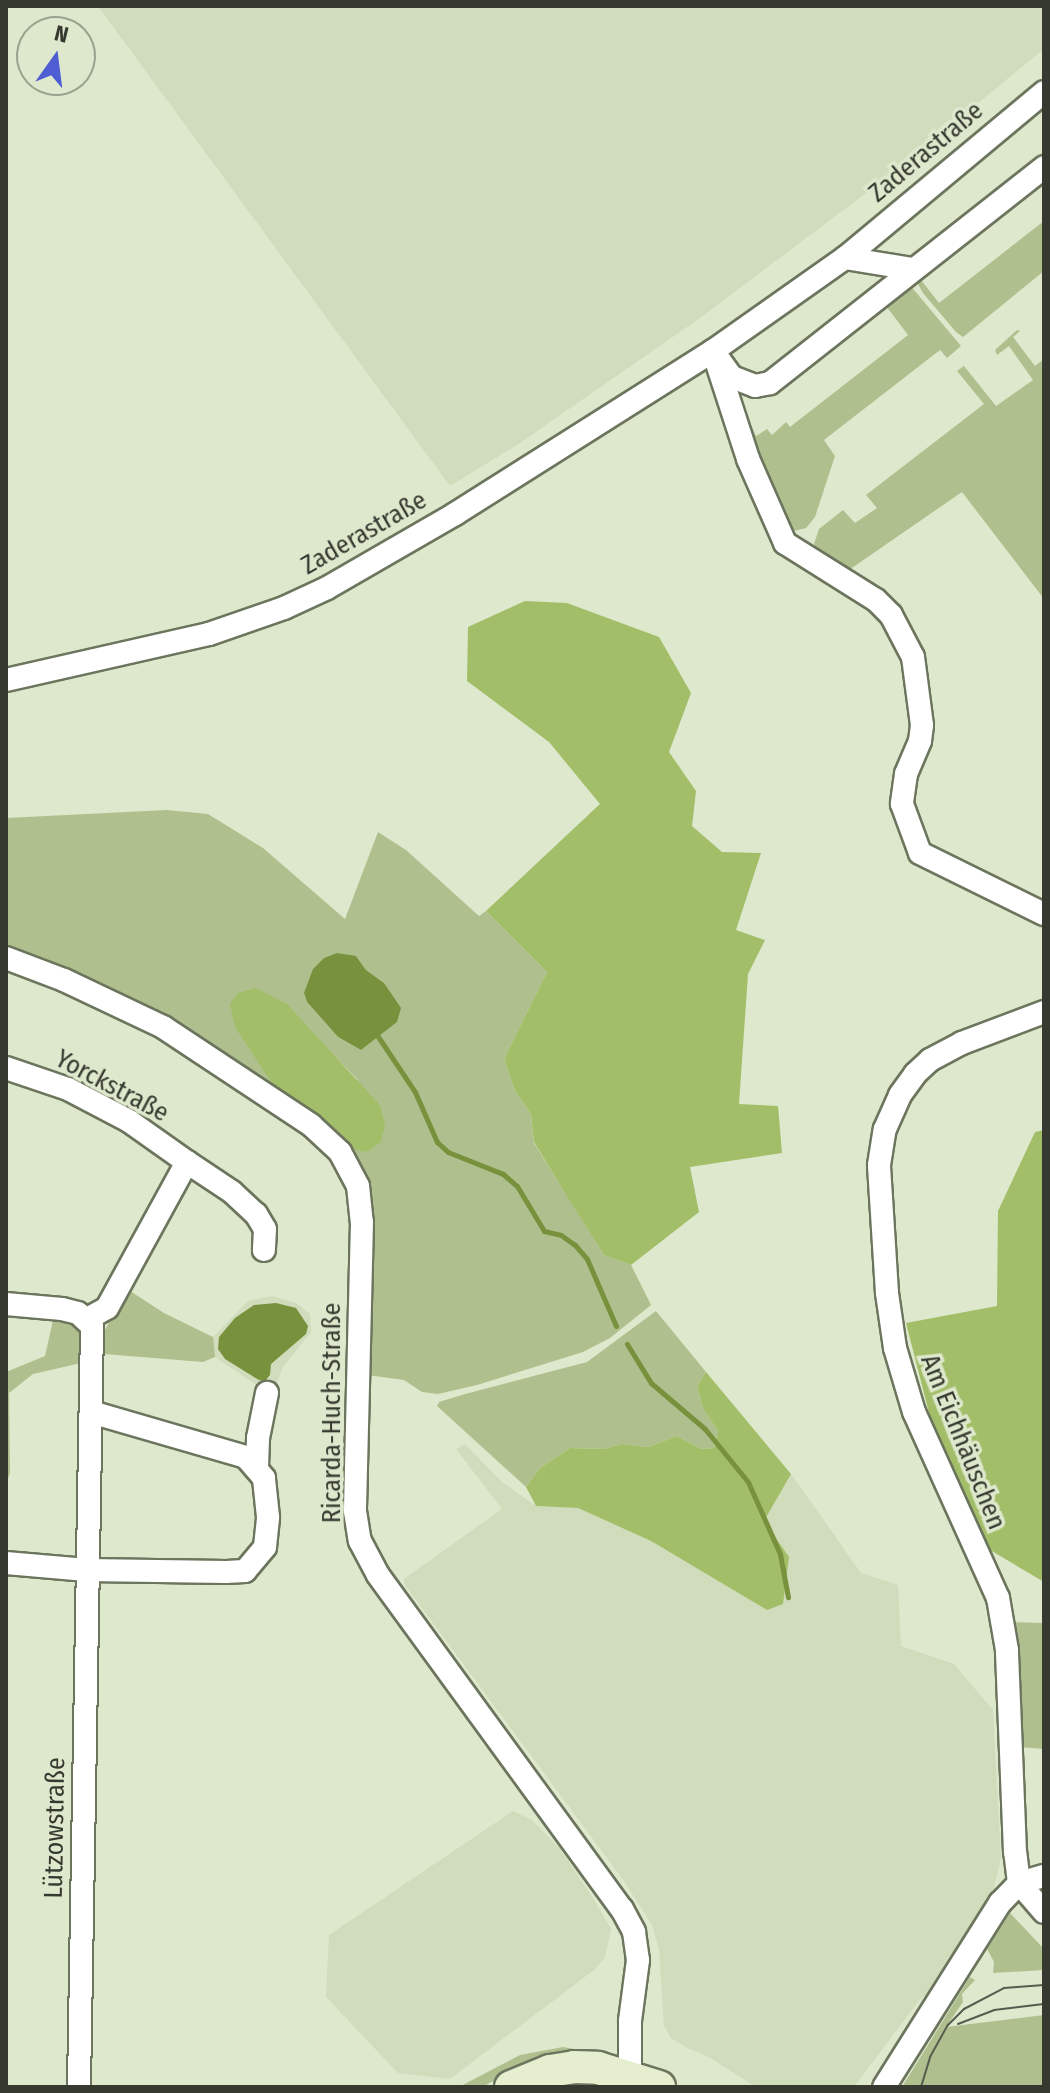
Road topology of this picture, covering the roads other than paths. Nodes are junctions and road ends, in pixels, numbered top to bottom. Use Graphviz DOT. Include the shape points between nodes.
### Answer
graph roads {
  1 [pos="1044,92"];
  2 [pos="1044,167"];
  3 [pos="845,258"];
  4 [pos="913,269"];
  5 [pos="713,351"];
  6 [pos="6,680"];
  7 [pos="1044,914"];
  8 [pos="6,958"];
  9 [pos="1044,1012"];
  10 [pos="6,1068"];
  11 [pos="187,1162"];
  12 [pos="264,1250"];
  13 [pos="6,1304"];
  14 [pos="90,1322"];
  15 [pos="267,1393"];
  16 [pos="91,1412"];
  17 [pos="257,1467"];
  18 [pos="6,1563"];
  19 [pos="87,1570"];
  20 [pos="1044,1876"];
  21 [pos="1019,1883"];
  22 [pos="1044,1912"];
  23 [pos="644,2082"];
  24 [pos="79,2087"];
  25 [pos="511,2087"];
  26 [pos="884,2087"];
  1 -- 3 [label="street, Zaderastraße"];
  2 -- 4 [label="street"];
  3 -- 4 [label="street"];
  3 -- 5 [label="street, Zaderastraße"];
  4 -- 5 [label="street" via="770,383 755,386 732,377"];
  5 -- 6 [label="street, Zaderastraße" via="327,588 209,634"];
  5 -- 7 [label="street" via="748,459 785,543 876,600 891,615 913,657 922,725 902,804 920,853"];
  8 -- 23 [label="street, Ricarda-Huch-Straße" via="163,1027 311,1125 340,1152 358,1186 362,1222 355,1503 360,1541 378,1575 622,1909 634,1932 638,1960 630,2021"];
  9 -- 21 [label="street, Am Eichhäuschen" via="930,1060 900,1095 885,1129 879,1165 895,1348 914,1412 998,1598 1007,1650"];
  10 -- 11 [label="street, Yorckstraße" via="68,1089 129,1121"];
  11 -- 12 [label="street, Yorckstraße" via="256,1214 265,1229"];
  11 -- 14 [label="street" via="107,1308"];
  13 -- 14 [label="street" via="62,1309"];
  14 -- 16 [label="street, Lützowstraße"];
  15 -- 17 [label="street"];
  16 -- 17 [label="street" via="227,1450"];
  16 -- 19 [label="street, Lützowstraße"];
  17 -- 19 [label="street" via="264,1478 268,1517 265,1547 245,1571"];
  18 -- 19 [label="street"];
  19 -- 24 [label="street, Lützowstraße"];
  20 -- 21 [label="street"];
  21 -- 22 [label="street"];
  21 -- 26 [label="street" via="1000,1903"];
  23 -- 25 [label="street" via="598,2068 574,2067"];
}
